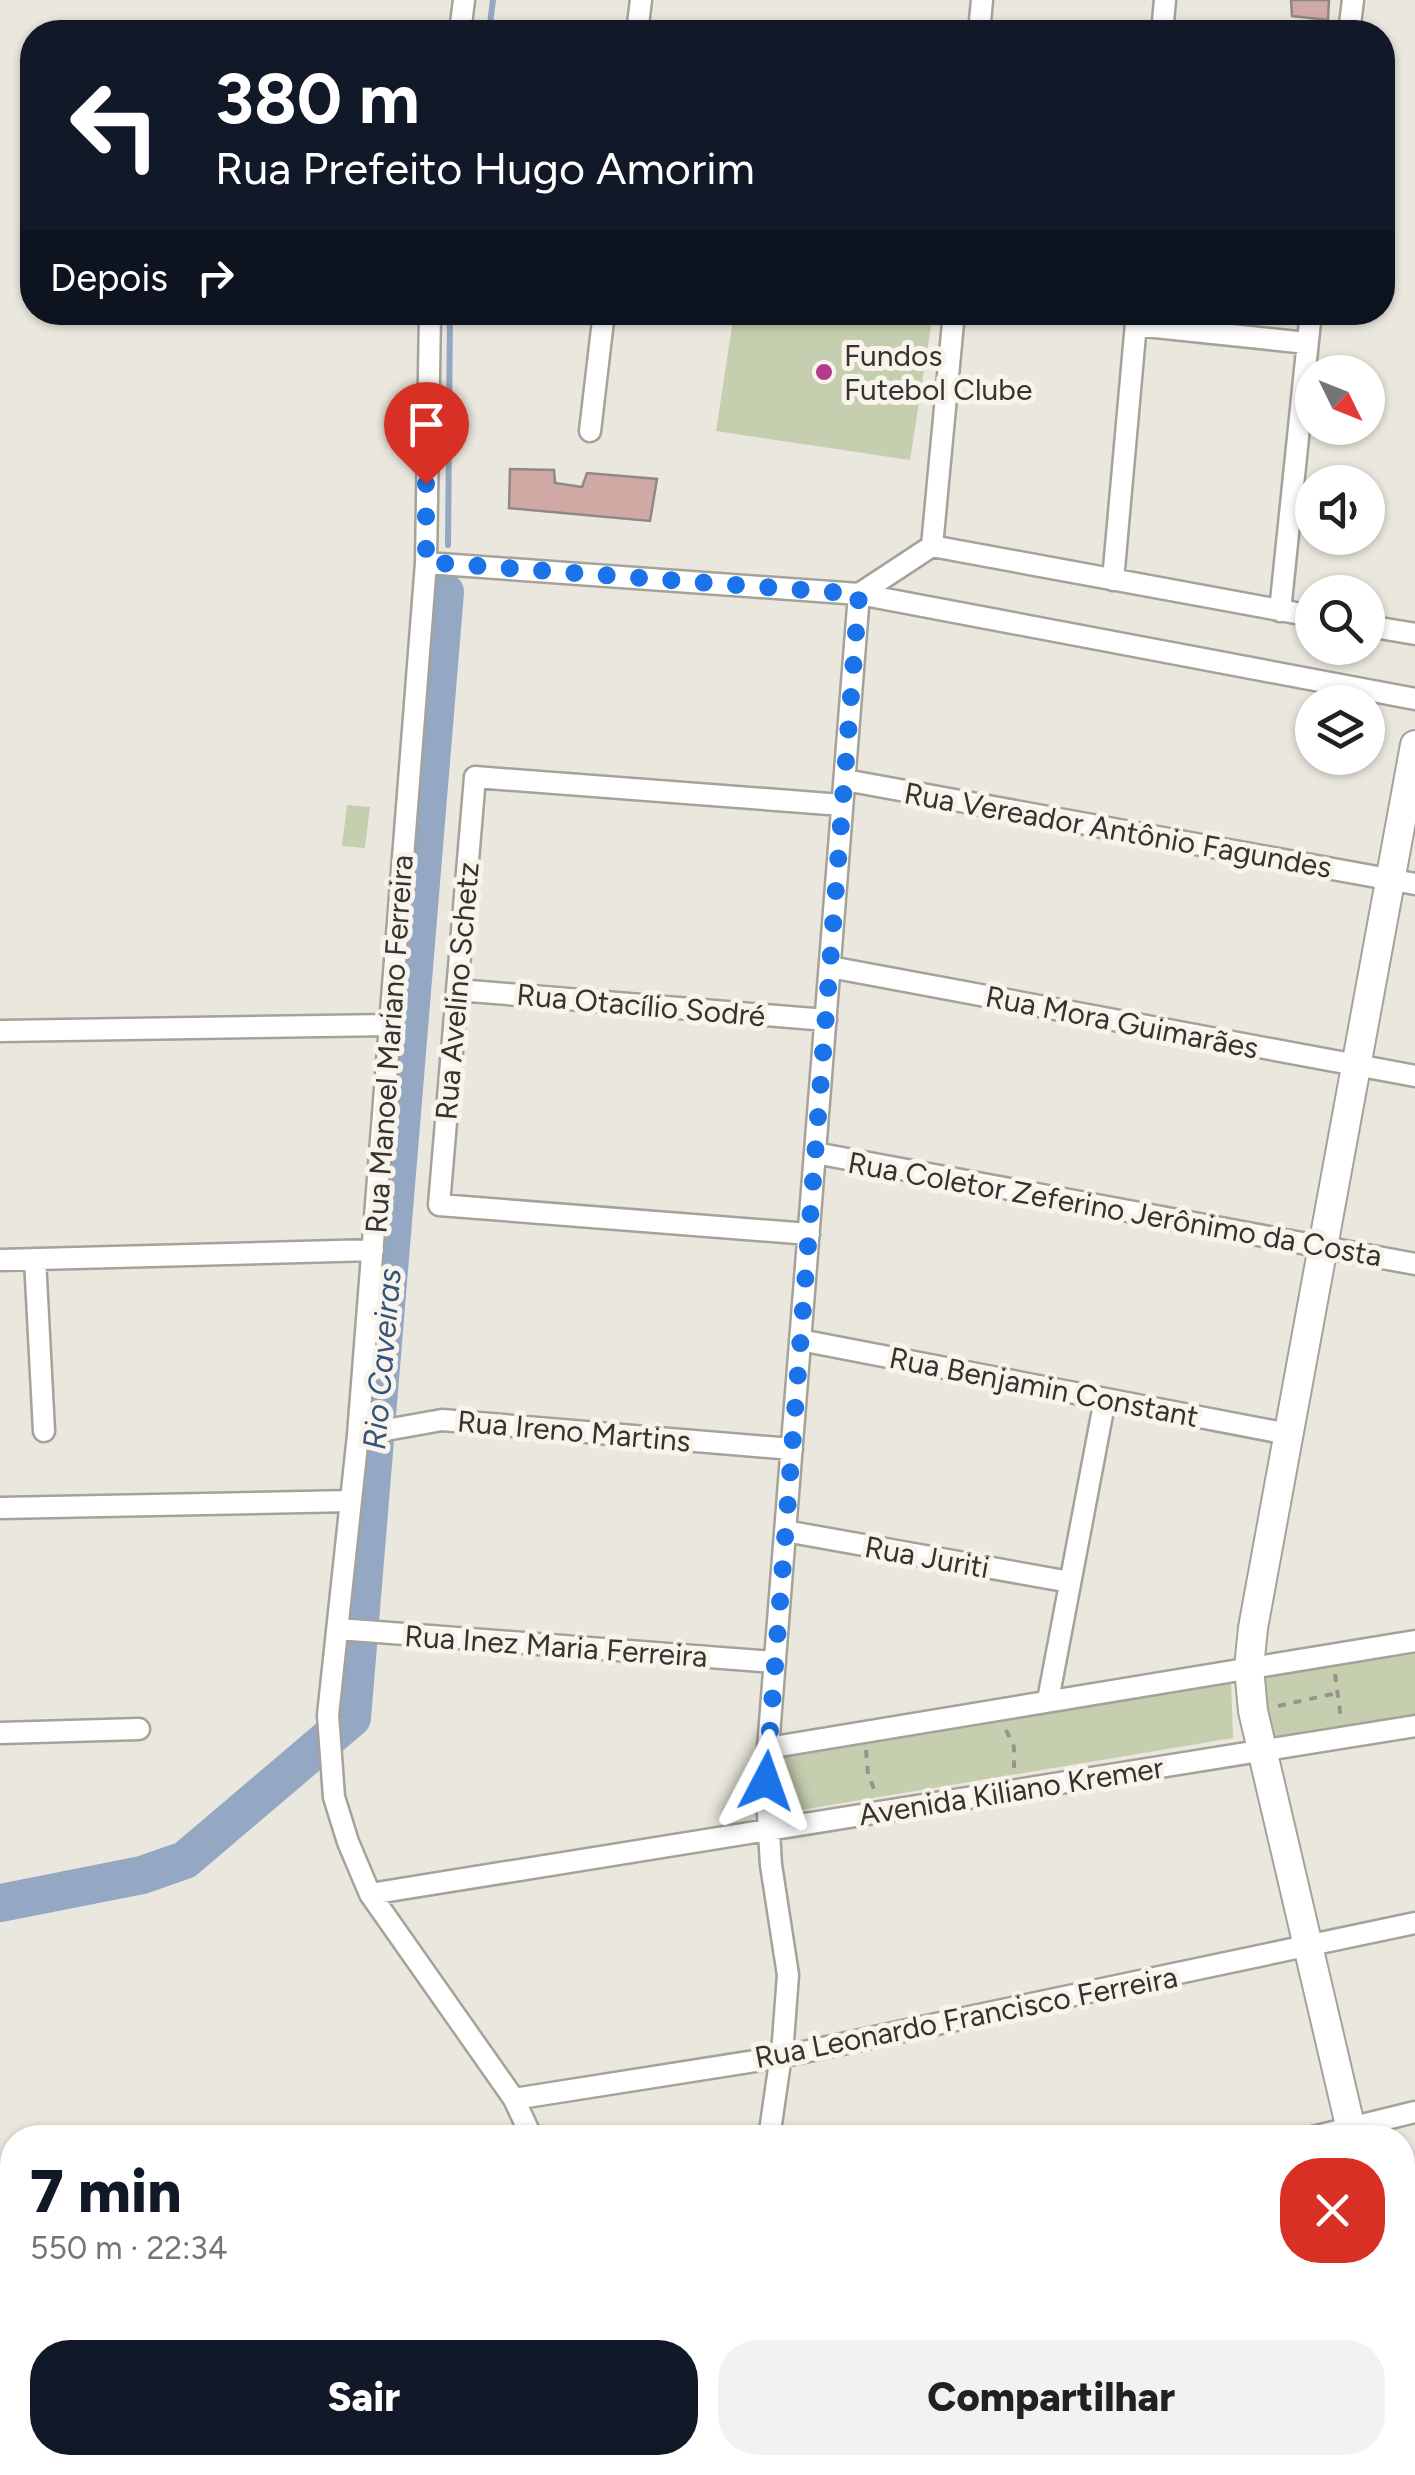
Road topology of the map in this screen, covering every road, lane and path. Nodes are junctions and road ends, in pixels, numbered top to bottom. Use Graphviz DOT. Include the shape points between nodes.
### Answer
graph roads {
  1 [pos="430,325"];
  2 [pos="602,325"];
  3 [pos="953,325"];
  4 [pos="1135,325"];
  5 [pos="1179,325"];
  6 [pos="1309,325"];
  7 [pos="1307,343"];
  8 [pos="590,431"];
  9 [pos="932,546"];
  10 [pos="426,562"];
  11 [pos="1113,580"];
  12 [pos="859,594"];
  13 [pos="1280,611"];
  14 [pos="1295,613"];
  15 [pos="1385,629"];
  16 [pos="1415,634"];
  17 [pos="1415,699"];
  18 [pos="1415,744"];
  19 [pos="845,780"];
  20 [pos="842,806"];
  21 [pos="1403,882"];
  22 [pos="830,967"];
  23 [pos="457,990"];
  24 [pos="826,1020"];
  25 [pos="390,1025"];
  26 [pos="0,1031"];
  27 [pos="1356,1065"];
  28 [pos="1415,1076"];
  29 [pos="815,1153"];
  30 [pos="809,1234"];
  31 [pos="1323,1247"];
  32 [pos="373,1250"];
  33 [pos="35,1259"];
  34 [pos="0,1260"];
  35 [pos="1415,1264"];
  36 [pos="800,1340"];
  37 [pos="1105,1398"];
  38 [pos="44,1431"];
  39 [pos="360,1434"];
  40 [pos="1288,1434"];
  41 [pos="792,1448"];
  42 [pos="352,1501"];
  43 [pos="0,1508"];
  44 [pos="785,1531"];
  45 [pos="1070,1582"];
  46 [pos="341,1629"];
  47 [pos="1415,1641"];
  48 [pos="1332,1654"];
  49 [pos="775,1662"];
  50 [pos="1249,1668"];
  51 [pos="1337,1693"];
  52 [pos="1048,1700"];
  53 [pos="988,1710"];
  54 [pos="1252,1711"];
  55 [pos="1415,1726"];
  56 [pos="139,1729"];
  57 [pos="870,1730"];
  58 [pos="0,1734"];
  59 [pos="1343,1737"];
  60 [pos="768,1748"];
  61 [pos="1260,1750"];
  62 [pos="1006,1792"];
  63 [pos="889,1811"];
  64 [pos="768,1831"];
  65 [pos="370,1894"];
  66 [pos="1415,1923"];
  67 [pos="1308,1947"];
  68 [pos="780,2057"];
  69 [pos="514,2098"];
  70 [pos="1415,2112"];
  71 [pos="526,2125"];
  72 [pos="771,2125"];
  73 [pos="1349,2125"];
  74 [pos="1375,2125"];
  1 -- 10 [label="street, Rua Manoel Mariano Ferreira"];
  2 -- 8 [label="street"];
  3 -- 9 [label="street"];
  4 -- 11 [label="street"];
  5 -- 7 [label="street"];
  6 -- 7 [label="street"];
  7 -- 13 [label="street"];
  9 -- 11 [label="street"];
  9 -- 12 [label="street"];
  10 -- 12 [label="street"];
  10 -- 25 [label="street, Rua Manoel Mariano Ferreira"];
  11 -- 13 [label="street"];
  12 -- 17 [label="street"];
  12 -- 19 [label="street"];
  13 -- 14 [label="street"];
  15 -- 16 [label="street"];
  18 -- 21 [label="street"];
  19 -- 20 [label="street"];
  19 -- 21 [label="street, Rua Vereador Antônio Fagundes"];
  20 -- 22 [label="street"];
  20 -- 23 [label="street, Rua Avelino Schetz" via="475,777"];
  21 -- 27 [label="street"];
  22 -- 24 [label="street"];
  22 -- 27 [label="street, Rua Mora Guimarães"];
  23 -- 24 [label="street, Rua Otacílio Sodré"];
  23 -- 30 [label="street, Rua Avelino Schetz" via="439,1204"];
  24 -- 29 [label="street"];
  25 -- 26 [label="street"];
  25 -- 32 [label="street, Rua Manoel Mariano Ferreira"];
  27 -- 28 [label="street, Rua Mora Guimarães"];
  27 -- 31 [label="street"];
  29 -- 30 [label="street"];
  29 -- 31 [label="street, Rua Coletor Zeferino Jerônimo da Costa"];
  30 -- 36 [label="street"];
  31 -- 35 [label="street, Rua Coletor Zeferino Jerônimo da Costa"];
  31 -- 40 [label="street"];
  32 -- 33 [label="street"];
  32 -- 39 [label="street, Rua Manoel Mariano Ferreira"];
  33 -- 34 [label="street"];
  33 -- 38 [label="street"];
  36 -- 37 [label="street, Rua Benjamin Constant"];
  36 -- 41 [label="street"];
  37 -- 40 [label="street, Rua Benjamin Constant"];
  37 -- 45 [label="street"];
  39 -- 41 [label="street, Rua Ireno Martins" via="462,1421"];
  39 -- 42 [label="street, Rua Manoel Mariano Ferreira"];
  40 -- 50 [label="street"];
  41 -- 44 [label="street"];
  42 -- 43 [label="street"];
  42 -- 46 [label="street, Rua Manoel Mariano Ferreira"];
  44 -- 45 [label="street, Rua Juriti"];
  44 -- 49 [label="street"];
  45 -- 52 [label="street"];
  46 -- 49 [label="street, Rua Inez Maria Ferreira"];
  46 -- 65 [label="street, Rua Manoel Mariano Ferreira" via="328,1714 332,1783"];
  47 -- 48 [label="street"];
  48 -- 50 [label="street"];
  48 -- 51 [label="path"];
  49 -- 60 [label="street"];
  50 -- 52 [label="street"];
  50 -- 54 [label="street"];
  51 -- 54 [label="path"];
  51 -- 59 [label="path"];
  52 -- 53 [label="street"];
  53 -- 57 [label="street"];
  53 -- 62 [label="path" via="1014,1747"];
  54 -- 61 [label="street"];
  55 -- 59 [label="street, Avenida Kiliano Kremer"];
  56 -- 58 [label="street"];
  57 -- 60 [label="street"];
  57 -- 63 [label="path" via="868,1774"];
  59 -- 61 [label="street, Avenida Kiliano Kremer"];
  60 -- 64 [label="street"];
  61 -- 62 [label="street, Avenida Kiliano Kremer"];
  61 -- 67 [label="street"];
  62 -- 63 [label="street, Avenida Kiliano Kremer"];
  63 -- 64 [label="street, Avenida Kiliano Kremer"];
  64 -- 65 [label="street, Avenida Kiliano Kremer"];
  64 -- 68 [label="street" via="788,1975"];
  65 -- 69 [label="street, Rua Manoel Mariano Ferreira"];
  66 -- 67 [label="street, Rua Leonardo Francisco Ferreira"];
  67 -- 68 [label="street, Rua Leonardo Francisco Ferreira"];
  67 -- 73 [label="street"];
  68 -- 69 [label="street, Rua Leonardo Francisco Ferreira"];
  68 -- 72 [label="street"];
  69 -- 71 [label="street, Rua Manoel Mariano Ferreira"];
  70 -- 74 [label="street"];
}
